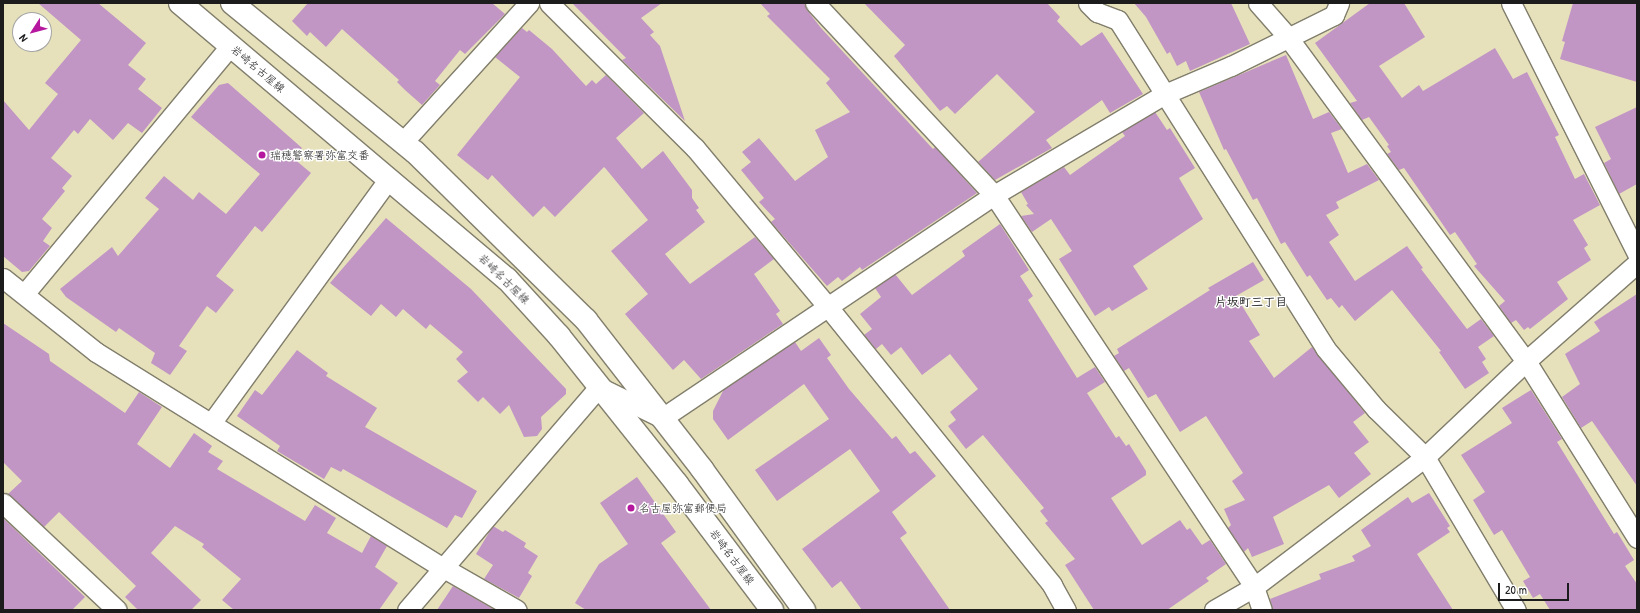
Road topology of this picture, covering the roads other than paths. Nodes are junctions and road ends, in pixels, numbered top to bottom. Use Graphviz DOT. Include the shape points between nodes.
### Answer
graph roads {
  1 [pos="180,3"];
  2 [pos="232,3"];
  3 [pos="529,3"];
  4 [pos="549,3"];
  5 [pos="815,3"];
  6 [pos="1088,3"];
  7 [pos="1258,3"];
  8 [pos="1339,3"];
  9 [pos="1511,3"];
  10 [pos="1287,36"];
  11 [pos="230,46"];
  12 [pos="1165,94"];
  13 [pos="403,142"];
  14 [pos="389,178"];
  15 [pos="994,195"];
  16 [pos="1637,254"];
  17 [pos="1637,263"];
  18 [pos="3,278"];
  19 [pos="25,294"];
  20 [pos="828,307"];
  21 [pos="1526,361"];
  22 [pos="599,387"];
  23 [pos="662,418"];
  24 [pos="212,422"];
  25 [pos="1425,457"];
  26 [pos="3,503"];
  27 [pos="1637,538"];
  28 [pos="442,567"];
  29 [pos="1254,587"];
  30 [pos="117,610"];
  31 [pos="407,610"];
  32 [pos="518,610"];
  33 [pos="772,610"];
  34 [pos="804,610"];
  35 [pos="1066,610"];
  36 [pos="1214,610"];
  37 [pos="1262,610"];
  38 [pos="1516,610"];
  1 -- 11 [label="main road, 岩崎名古屋線"];
  2 -- 13 [label="main road"];
  3 -- 13 [label="street"];
  4 -- 20 [label="street" via="695,148"];
  5 -- 15 [label="street"];
  6 -- 12 [label="street" via="1097,12 1118,20"];
  7 -- 10 [label="street"];
  8 -- 10 [label="street" via="1334,16"];
  9 -- 16 [label="street"];
  10 -- 12 [label="street" via="1231,66"];
  10 -- 21 [label="street"];
  11 -- 14 [label="main road, 岩崎名古屋線"];
  11 -- 19 [label="street"];
  12 -- 15 [label="street"];
  12 -- 25 [label="street" via="1325,348 1376,409"];
  13 -- 23 [label="main road" via="586,320"];
  14 -- 22 [label="main road, 岩崎名古屋線" via="507,279 559,336"];
  14 -- 24 [label="street"];
  15 -- 20 [label="street"];
  15 -- 29 [label="street"];
  17 -- 21 [label="street"];
  18 -- 19 [label="street"];
  19 -- 24 [label="street" via="96,352"];
  20 -- 23 [label="street"];
  20 -- 35 [label="street" via="1052,585"];
  21 -- 25 [label="street"];
  21 -- 27 [label="street"];
  22 -- 23 [label="street"];
  22 -- 28 [label="street"];
  22 -- 33 [label="main road, 岩崎名古屋線" via="677,484"];
  23 -- 34 [label="main road"];
  24 -- 28 [label="street"];
  25 -- 29 [label="street"];
  25 -- 38 [label="street"];
  26 -- 30 [label="street"];
  28 -- 31 [label="street"];
  28 -- 32 [label="street"];
  29 -- 36 [label="street"];
  29 -- 37 [label="street"];
}
